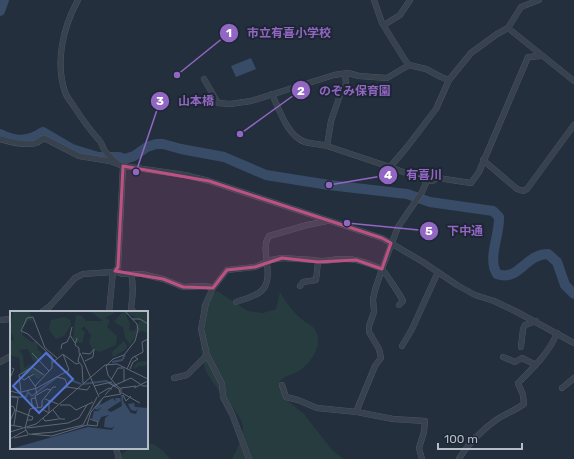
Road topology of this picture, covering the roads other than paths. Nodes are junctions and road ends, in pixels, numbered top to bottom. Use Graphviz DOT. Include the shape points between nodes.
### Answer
graph roads {
  1 [pos="78,0"];
  2 [pos="374,0"];
  3 [pos="410,0"];
  4 [pos="524,0"];
  5 [pos="539,0"];
  6 [pos="521,7"];
  7 [pos="384,25"];
  8 [pos="508,28"];
  9 [pos="541,56"];
  10 [pos="409,65"];
  11 [pos="345,74"];
  12 [pos="204,79"];
  13 [pos="449,80"];
  14 [pos="574,81"];
  15 [pos="272,94"];
  16 [pos="574,125"];
  17 [pos="0,139"];
  18 [pos="327,146"];
  19 [pos="483,160"];
  20 [pos="122,166"];
  21 [pos="390,167"];
  22 [pos="427,181"];
  23 [pos="327,221"];
  24 [pos="392,244"];
  25 [pos="267,262"];
  26 [pos="318,262"];
  27 [pos="382,269"];
  28 [pos="114,272"];
  29 [pos="438,272"];
  30 [pos="131,274"];
  31 [pos="300,286"];
  32 [pos="213,288"];
  33 [pos="236,302"];
  34 [pos="399,305"];
  35 [pos="44,311"];
  36 [pos="109,311"];
  37 [pos="133,311"];
  38 [pos="10,318"];
  39 [pos="0,320"];
  40 [pos="536,321"];
  41 [pos="557,333"];
  42 [pos="574,343"];
  43 [pos="402,346"];
  44 [pos="521,347"];
  45 [pos="207,355"];
  46 [pos="10,357"];
  47 [pos="503,357"];
  48 [pos="0,362"];
  49 [pos="536,365"];
  50 [pos="174,378"];
  51 [pos="574,379"];
  52 [pos="282,385"];
  53 [pos="562,388"];
  54 [pos="356,412"];
  55 [pos="116,449"];
  56 [pos="119,459"];
  57 [pos="248,459"];
  58 [pos="422,459"];
  59 [pos="459,459"];
  1 -- 20 [label="street" via="70,13 60,62 65,94 102,143 104,150"];
  2 -- 7 [label="street"];
  3 -- 7 [label="street" via="400,14"];
  4 -- 6 [label="street"];
  5 -- 6 [label="street"];
  6 -- 8 [label="street"];
  7 -- 10 [label="street"];
  8 -- 9 [label="street"];
  8 -- 13 [label="street" via="472,53"];
  9 -- 14 [label="street"];
  9 -- 19 [label="street" via="528,57"];
  10 -- 11 [label="street" via="387,78"];
  10 -- 13 [label="street" via="426,69"];
  11 -- 15 [label="street"];
  11 -- 18 [label="street" via="346,84 331,121"];
  12 -- 15 [label="street" via="218,103 251,101"];
  13 -- 21 [label="street" via="436,109"];
  15 -- 18 [label="street" via="291,133 305,142"];
  16 -- 19 [label="street" via="523,191 517,189"];
  17 -- 20 [label="street" via="29,144 44,138 79,156 110,161"];
  18 -- 21 [label="street"];
  19 -- 22 [label="street" via="471,183 438,178"];
  20 -- 23 [label="street" via="209,181"];
  20 -- 28 [label="street" via="118,267"];
  21 -- 22 [label="street"];
  22 -- 24 [label="street" via="398,227"];
  23 -- 24 [label="street" via="382,238"];
  23 -- 25 [label="street" via="270,236 265,246"];
  24 -- 27 [label="street"];
  24 -- 29 [label="street"];
  25 -- 26 [label="street" via="282,258"];
  25 -- 32 [label="street" via="255,267 227,270"];
  25 -- 33 [label="street" via="269,278 266,288 253,297"];
  26 -- 27 [label="street" via="356,260"];
  26 -- 31 [label="street" via="316,280 303,282"];
  27 -- 34 [label="street" via="402,297 403,301"];
  27 -- 54 [label="street" via="374,294 374,312 369,326 369,332 381,358 375,366"];
  28 -- 30 [label="street"];
  28 -- 35 [label="street" via="83,274 74,278"];
  28 -- 36 [label="street"];
  29 -- 40 [label="street" via="475,295"];
  29 -- 43 [label="street"];
  30 -- 32 [label="street" via="163,279 184,287"];
  30 -- 37 [label="street" via="131,308"];
  32 -- 45 [label="street" via="206,303 201,328"];
  38 -- 39 [label="street"];
  40 -- 41 [label="street"];
  40 -- 44 [label="street" via="525,325"];
  41 -- 42 [label="street"];
  41 -- 49 [label="street"];
  45 -- 50 [label="street" via="186,374"];
  45 -- 57 [label="street" via="222,384 223,397"];
  46 -- 48 [label="street"];
  47 -- 49 [label="street" via="515,362 522,358"];
  49 -- 59 [label="street" via="518,383 524,404 486,428 464,450"];
  51 -- 53 [label="street"];
  52 -- 54 [label="street" via="286,397 317,408"];
  54 -- 58 [label="street" via="393,419 425,421 419,448"];
  55 -- 56 [label="street"];
}
